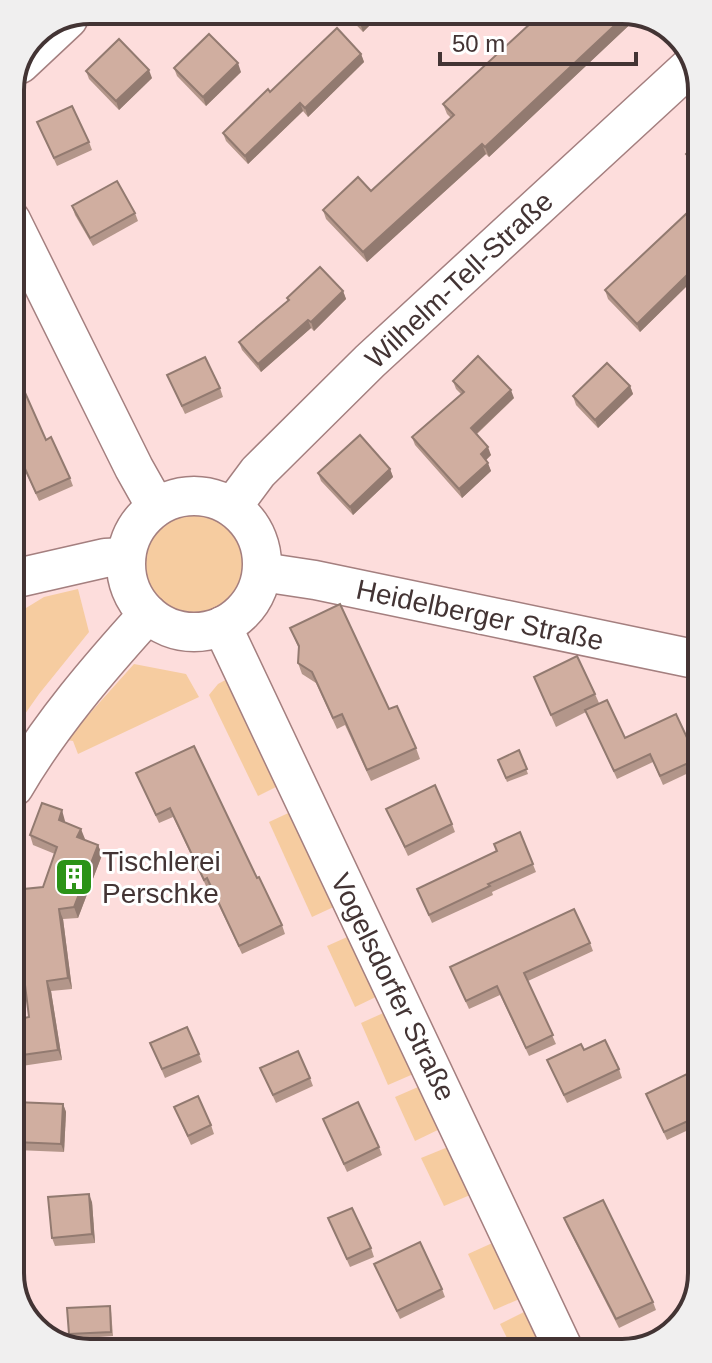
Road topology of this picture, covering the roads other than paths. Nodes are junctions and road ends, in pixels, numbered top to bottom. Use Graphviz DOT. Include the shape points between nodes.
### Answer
graph roads {
  1 [pos="685,71"];
  2 [pos="24,246"];
  3 [pos="156,507"];
  4 [pos="232,507"];
  5 [pos="126,557"];
  6 [pos="262,572"];
  7 [pos="24,576"];
  8 [pos="148,614"];
  9 [pos="222,626"];
  10 [pos="688,658"];
  11 [pos="24,772"];
  12 [pos="559,1339"];
  1 -- 4 [label="street, Wilhelm-Tell-Straße" via="370,361 258,472"];
  2 -- 3 [label="street"];
  3 -- 4 [label="street" via="194,495"];
  3 -- 5 [label="street" via="141,520"];
  4 -- 6 [label="street" via="256,536"];
  5 -- 7 [label="street"];
  5 -- 8 [label="street" via="127,578"];
  6 -- 9 [label="street" via="249,604"];
  6 -- 10 [label="street, Heidelberger Straße"];
  8 -- 9 [label="street" via="183,631"];
  8 -- 11 [label="street"];
  9 -- 12 [label="street, Vogelsdorfer Straße"];
}
